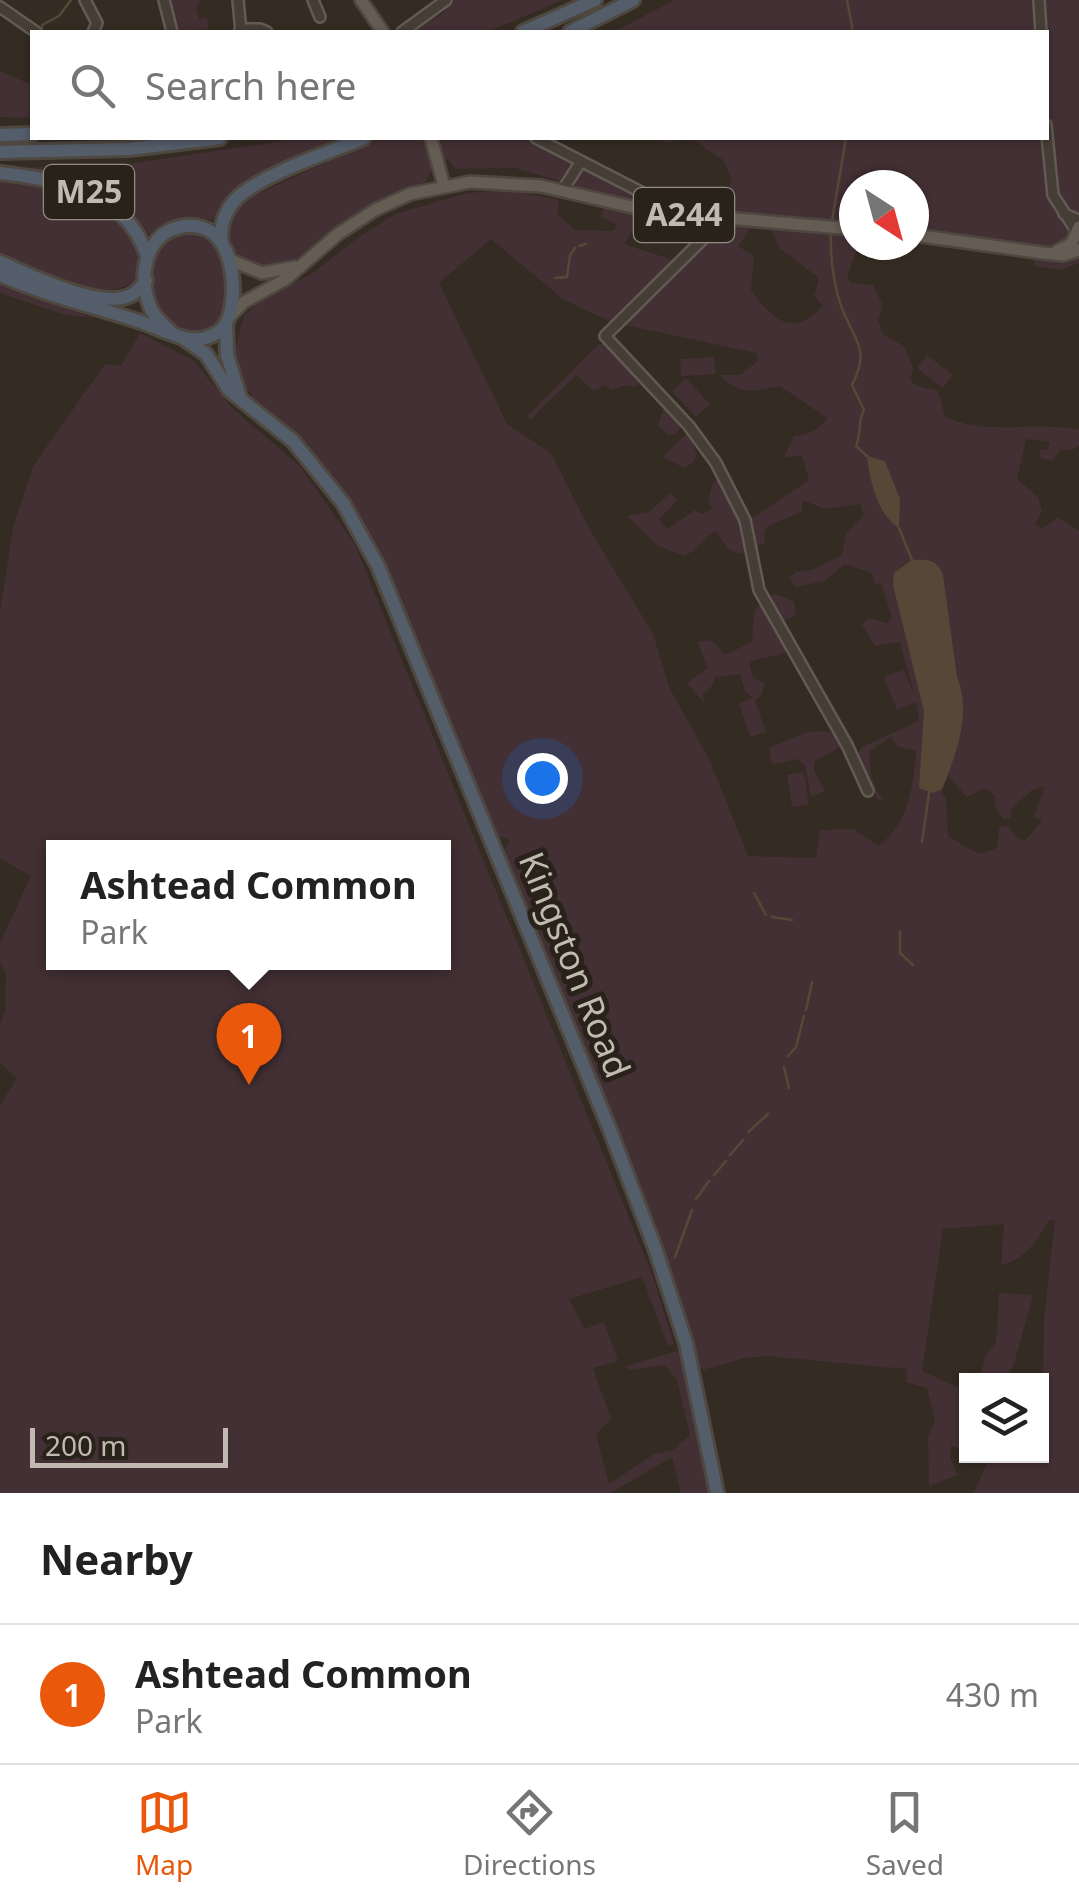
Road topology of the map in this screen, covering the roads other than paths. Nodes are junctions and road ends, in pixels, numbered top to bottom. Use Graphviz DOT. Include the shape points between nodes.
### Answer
graph roads {
  1 [pos="5,0"];
  2 [pos="84,0"];
  3 [pos="164,0"];
  4 [pos="238,0"];
  5 [pos="312,0"];
  6 [pos="361,0"];
  7 [pos="446,0"];
  8 [pos="595,0"];
  9 [pos="633,0"];
  10 [pos="1039,0"];
  11 [pos="0,7"];
  12 [pos="320,17"];
  13 [pos="33,30"];
  14 [pos="94,30"];
  15 [pos="172,30"];
  16 [pos="240,30"];
  17 [pos="382,30"];
  18 [pos="405,30"];
  19 [pos="528,30"];
  20 [pos="577,30"];
  21 [pos="1041,30"];
  22 [pos="30,134"];
  23 [pos="0,135"];
  24 [pos="204,140"];
  25 [pos="359,140"];
  26 [pos="432,140"];
  27 [pos="540,140"];
  28 [pos="1047,140"];
  29 [pos="0,152"];
  30 [pos="580,162"];
  31 [pos="0,173"];
  32 [pos="444,186"];
  33 [pos="562,191"];
  34 [pos="642,192"];
  35 [pos="720,218"];
  36 [pos="839,228"];
  37 [pos="1078,234"];
  38 [pos="929,237"];
  39 [pos="222,244"];
  40 [pos="147,258"];
  41 [pos="228,259"];
  42 [pos="0,262"];
  43 [pos="297,267"];
  44 [pos="0,275"];
  45 [pos="146,280"];
  46 [pos="124,318"];
  47 [pos="228,320"];
  48 [pos="178,336"];
  49 [pos="219,378"];
  50 [pos="240,396"];
  51 [pos="868,791"];
  52 [pos="717,1493"];
  1 -- 11 [label="street"];
  2 -- 14 [label="street"];
  3 -- 15 [label="street"];
  4 -- 16 [label="street"];
  5 -- 12 [label="street"];
  6 -- 17 [label="main road"];
  7 -- 18 [label="street"];
  8 -- 19 [label="highway"];
  9 -- 20 [label="highway"];
  10 -- 21 [label="street"];
  11 -- 13 [label="street"];
  22 -- 23 [label="highway, M25"];
  24 -- 29 [label="highway, M25"];
  25 -- 39 [label="highway" via="236,199 223,220"];
  26 -- 32 [label="main road"];
  27 -- 30 [label="street"];
  28 -- 37 [label="street" via="1050,183"];
  30 -- 33 [label="street"];
  30 -- 34 [label="street"];
  31 -- 40 [label="highway, M25" via="78,187 108,200 141,239"];
  32 -- 33 [label="main road, A244" via="496,181"];
  32 -- 43 [label="main road, A244" via="375,210"];
  33 -- 35 [label="main road, A244" via="636,210"];
  35 -- 36 [label="main road, A244"];
  35 -- 51 [label="street" via="604,336 716,463 745,520 759,590"];
  37 -- 38 [label="main road" via="1053,253"];
  39 -- 40 [label="highway" via="210,231 184,226 157,238"];
  39 -- 41 [label="highway"];
  40 -- 45 [label="highway"];
  41 -- 43 [label="main road" via="262,273"];
  41 -- 47 [label="highway"];
  42 -- 45 [label="highway" via="112,299 130,296"];
  43 -- 47 [label="main road, A244"];
  44 -- 46 [label="highway"];
  45 -- 48 [label="highway" via="154,315"];
  46 -- 48 [label="highway"];
  46 -- 49 [label="highway" via="189,348"];
  47 -- 48 [label="highway" via="215,335"];
  47 -- 50 [label="highway" via="227,355"];
  48 -- 49 [label="highway, Kingston Road" via="206,354"];
  49 -- 50 [label="highway, Kingston Road"];
  50 -- 52 [label="highway, Kingston Road" via="321,474 378,566 655,1248 686,1343"];
}
